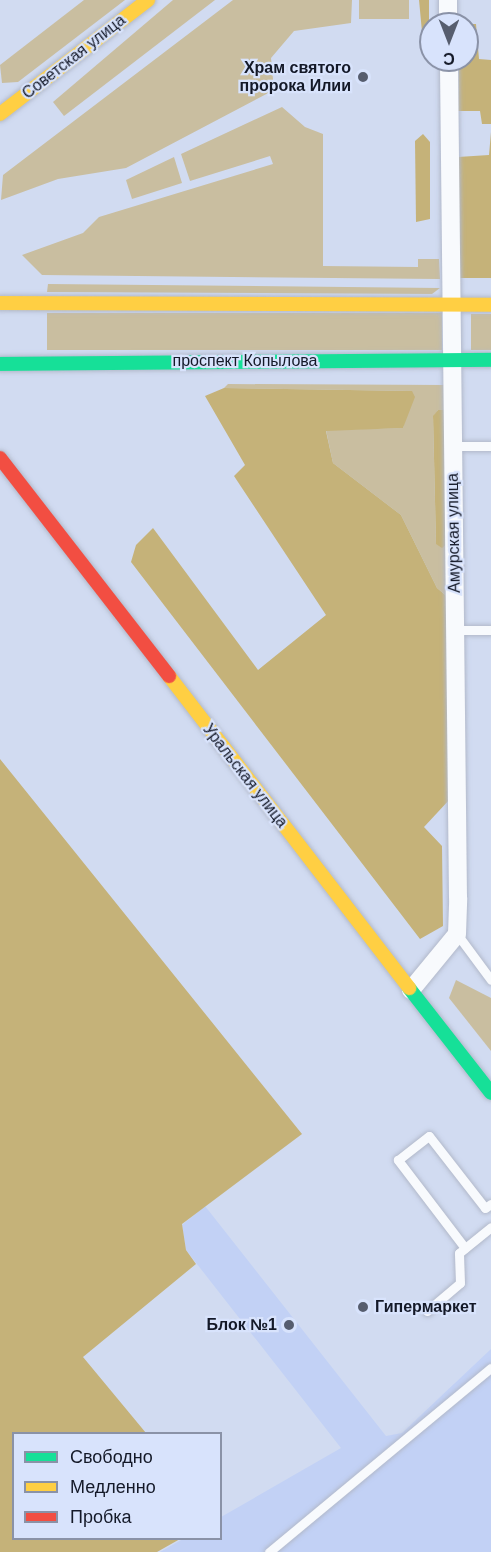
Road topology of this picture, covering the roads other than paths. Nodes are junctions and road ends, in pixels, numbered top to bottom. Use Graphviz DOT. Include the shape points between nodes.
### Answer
graph roads {
  1 [pos="148,0"];
  2 [pos="449,72"];
  3 [pos="2,108"];
  4 [pos="0,303"];
  5 [pos="452,304"];
  6 [pos="491,304"];
  7 [pos="452,360"];
  8 [pos="491,360"];
  9 [pos="0,364"];
  10 [pos="453,446"];
  11 [pos="491,446"];
  12 [pos="0,458"];
  13 [pos="455,630"];
  14 [pos="491,630"];
  15 [pos="457,934"];
  16 [pos="491,980"];
  17 [pos="411,990"];
  18 [pos="491,1093"];
  19 [pos="491,1204"];
  20 [pos="491,1227"];
  21 [pos="465,1248"];
  22 [pos="427,1311"];
  23 [pos="491,1368"];
  24 [pos="269,1552"];
  1 -- 3 [label="street, Советская улица"];
  2 -- 5 [label="street, Амурская улица"];
  4 -- 5 [label="street"];
  5 -- 6 [label="street"];
  5 -- 7 [label="street, Амурская улица"];
  7 -- 8 [label="street, проспект Копылова"];
  7 -- 9 [label="street, проспект Копылова"];
  7 -- 10 [label="street, Амурская улица"];
  10 -- 11 [label="lane"];
  10 -- 13 [label="street, Амурская улица"];
  12 -- 17 [label="street, Уральская улица"];
  13 -- 14 [label="lane"];
  13 -- 15 [label="street, Амурская улица"];
  15 -- 16 [label="lane"];
  15 -- 17 [label="street"];
  17 -- 18 [label="street, Уральская улица"];
  19 -- 21 [label="lane" via="485,1208 429,1136 398,1160"];
  20 -- 21 [label="lane"];
  21 -- 22 [label="lane" via="459,1253 460,1283"];
  23 -- 24 [label="lane"];
}
